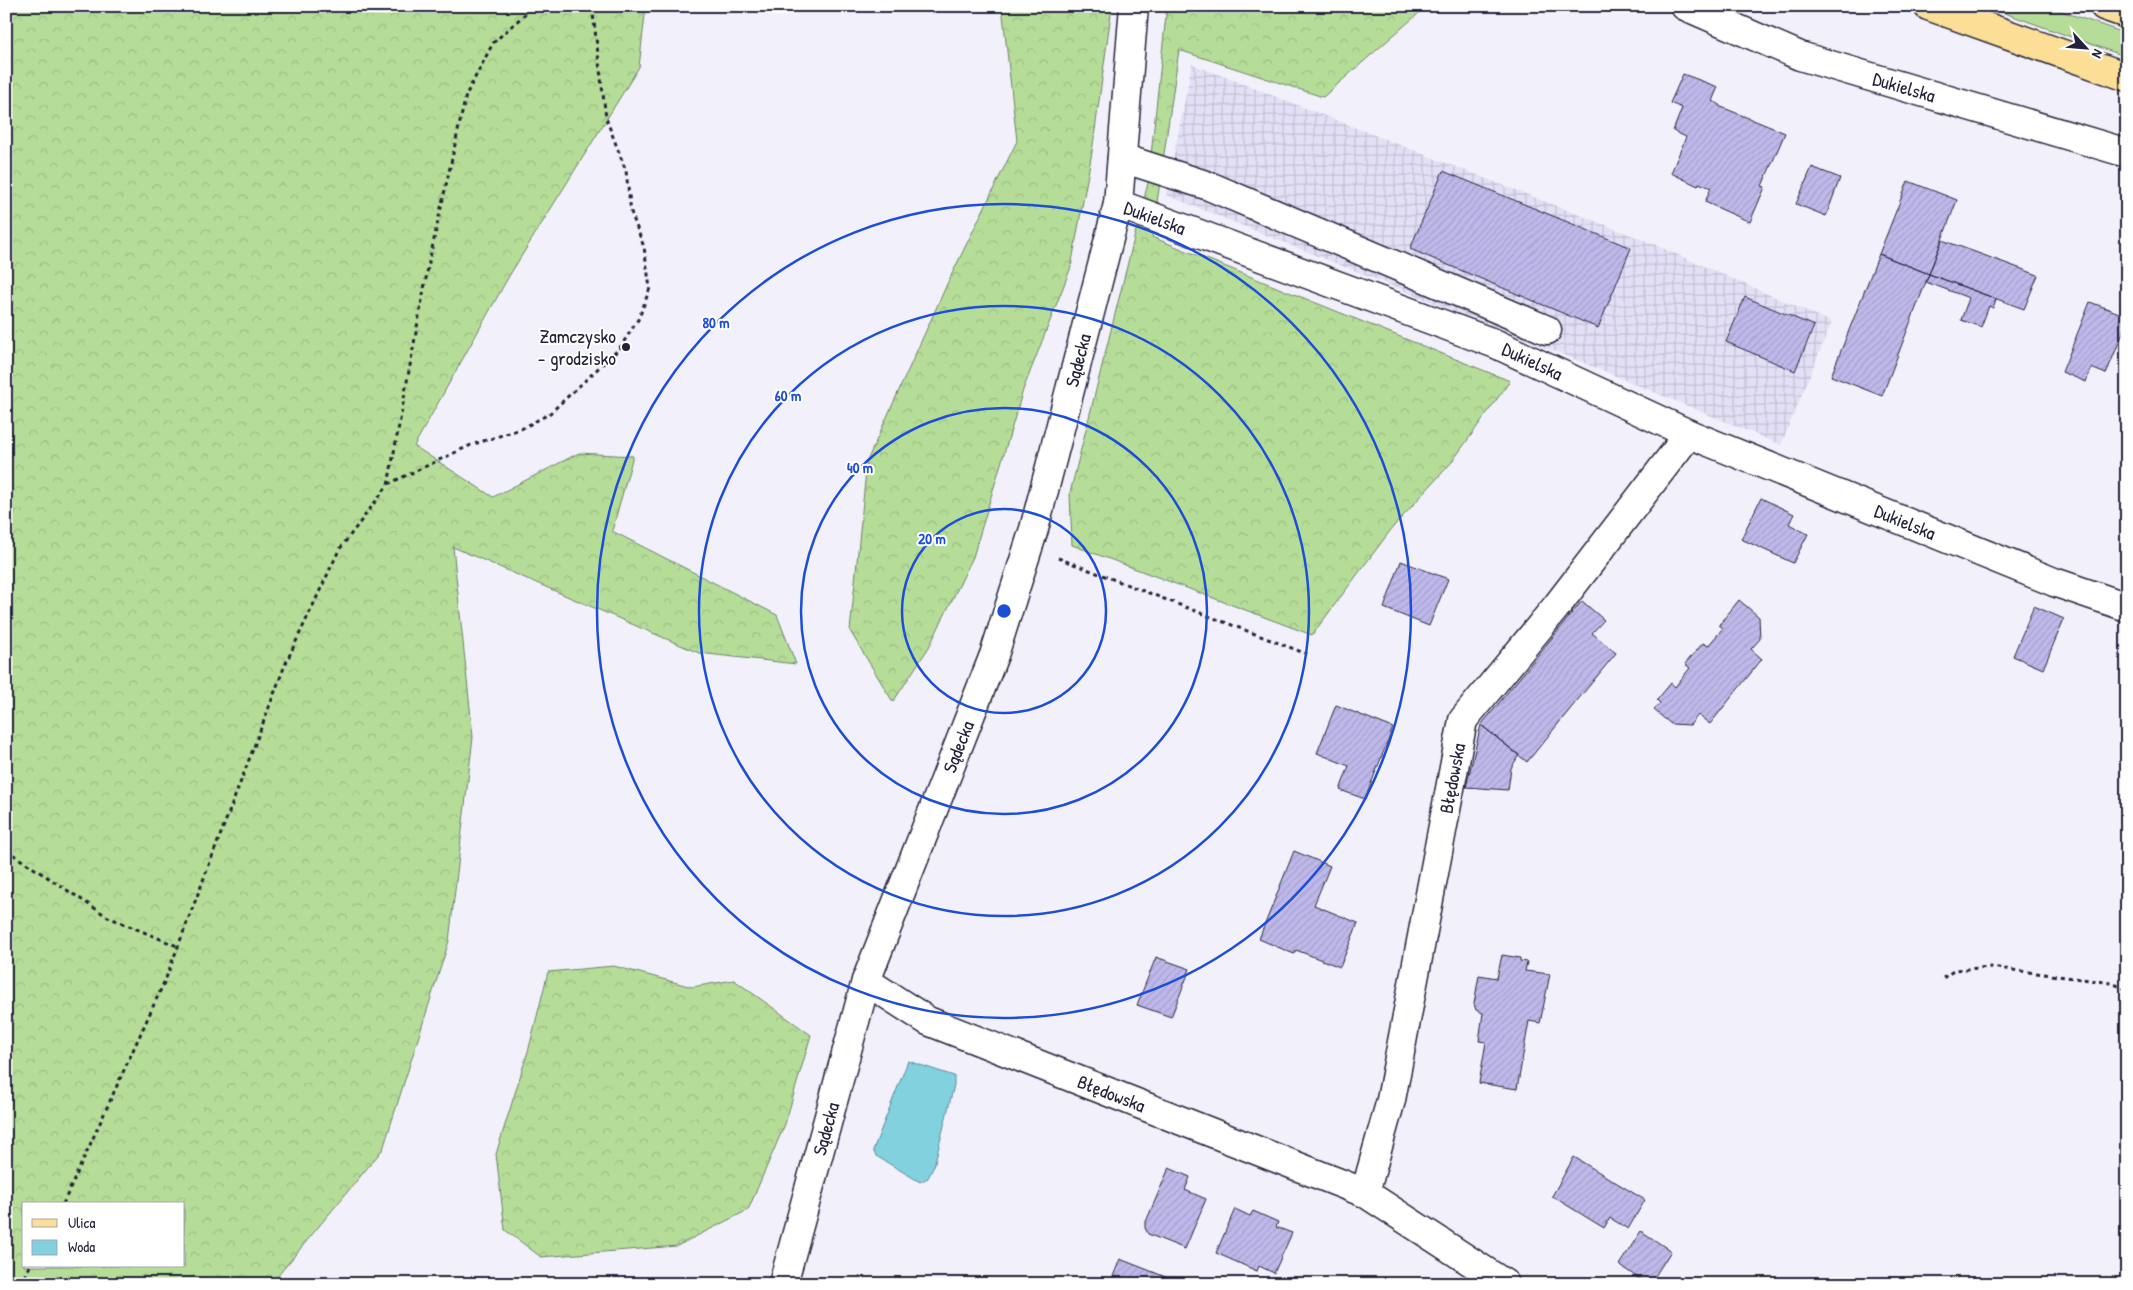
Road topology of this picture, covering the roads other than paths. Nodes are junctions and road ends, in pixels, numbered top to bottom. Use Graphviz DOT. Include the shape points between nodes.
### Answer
graph roads {
  1 [pos="1134,6"];
  2 [pos="1685,6"];
  3 [pos="1928,6"];
  4 [pos="2104,6"];
  5 [pos="2127,14"];
  6 [pos="2127,77"];
  7 [pos="2127,153"];
  8 [pos="1122,158"];
  9 [pos="1118,204"];
  10 [pos="1547,330"];
  11 [pos="1689,434"];
  12 [pos="2127,607"];
  13 [pos="866,980"];
  14 [pos="1365,1193"];
  15 [pos="783,1284"];
  16 [pos="1505,1284"];
  1 -- 8 [label="street, Dukielska"];
  2 -- 7 [label="street, Dukielska" via="1800,56"];
  3 -- 6 [label="main road"];
  4 -- 5 [label="main road"];
  8 -- 9 [label="street, Dukielska"];
  8 -- 10 [label="street" via="1209,186"];
  9 -- 11 [label="street, Dukielska" via="1496,344"];
  9 -- 13 [label="street, Sądecka" via="1034,529 994,656"];
  11 -- 12 [label="street, Dukielska" via="2054,582"];
  11 -- 14 [label="street, Błędowska" via="1556,607 1463,720 1390,1100"];
  13 -- 14 [label="street, Błędowska" via="928,1021"];
  13 -- 15 [label="street, Sądecka"];
  14 -- 16 [label="street, Błędowska"];
}
